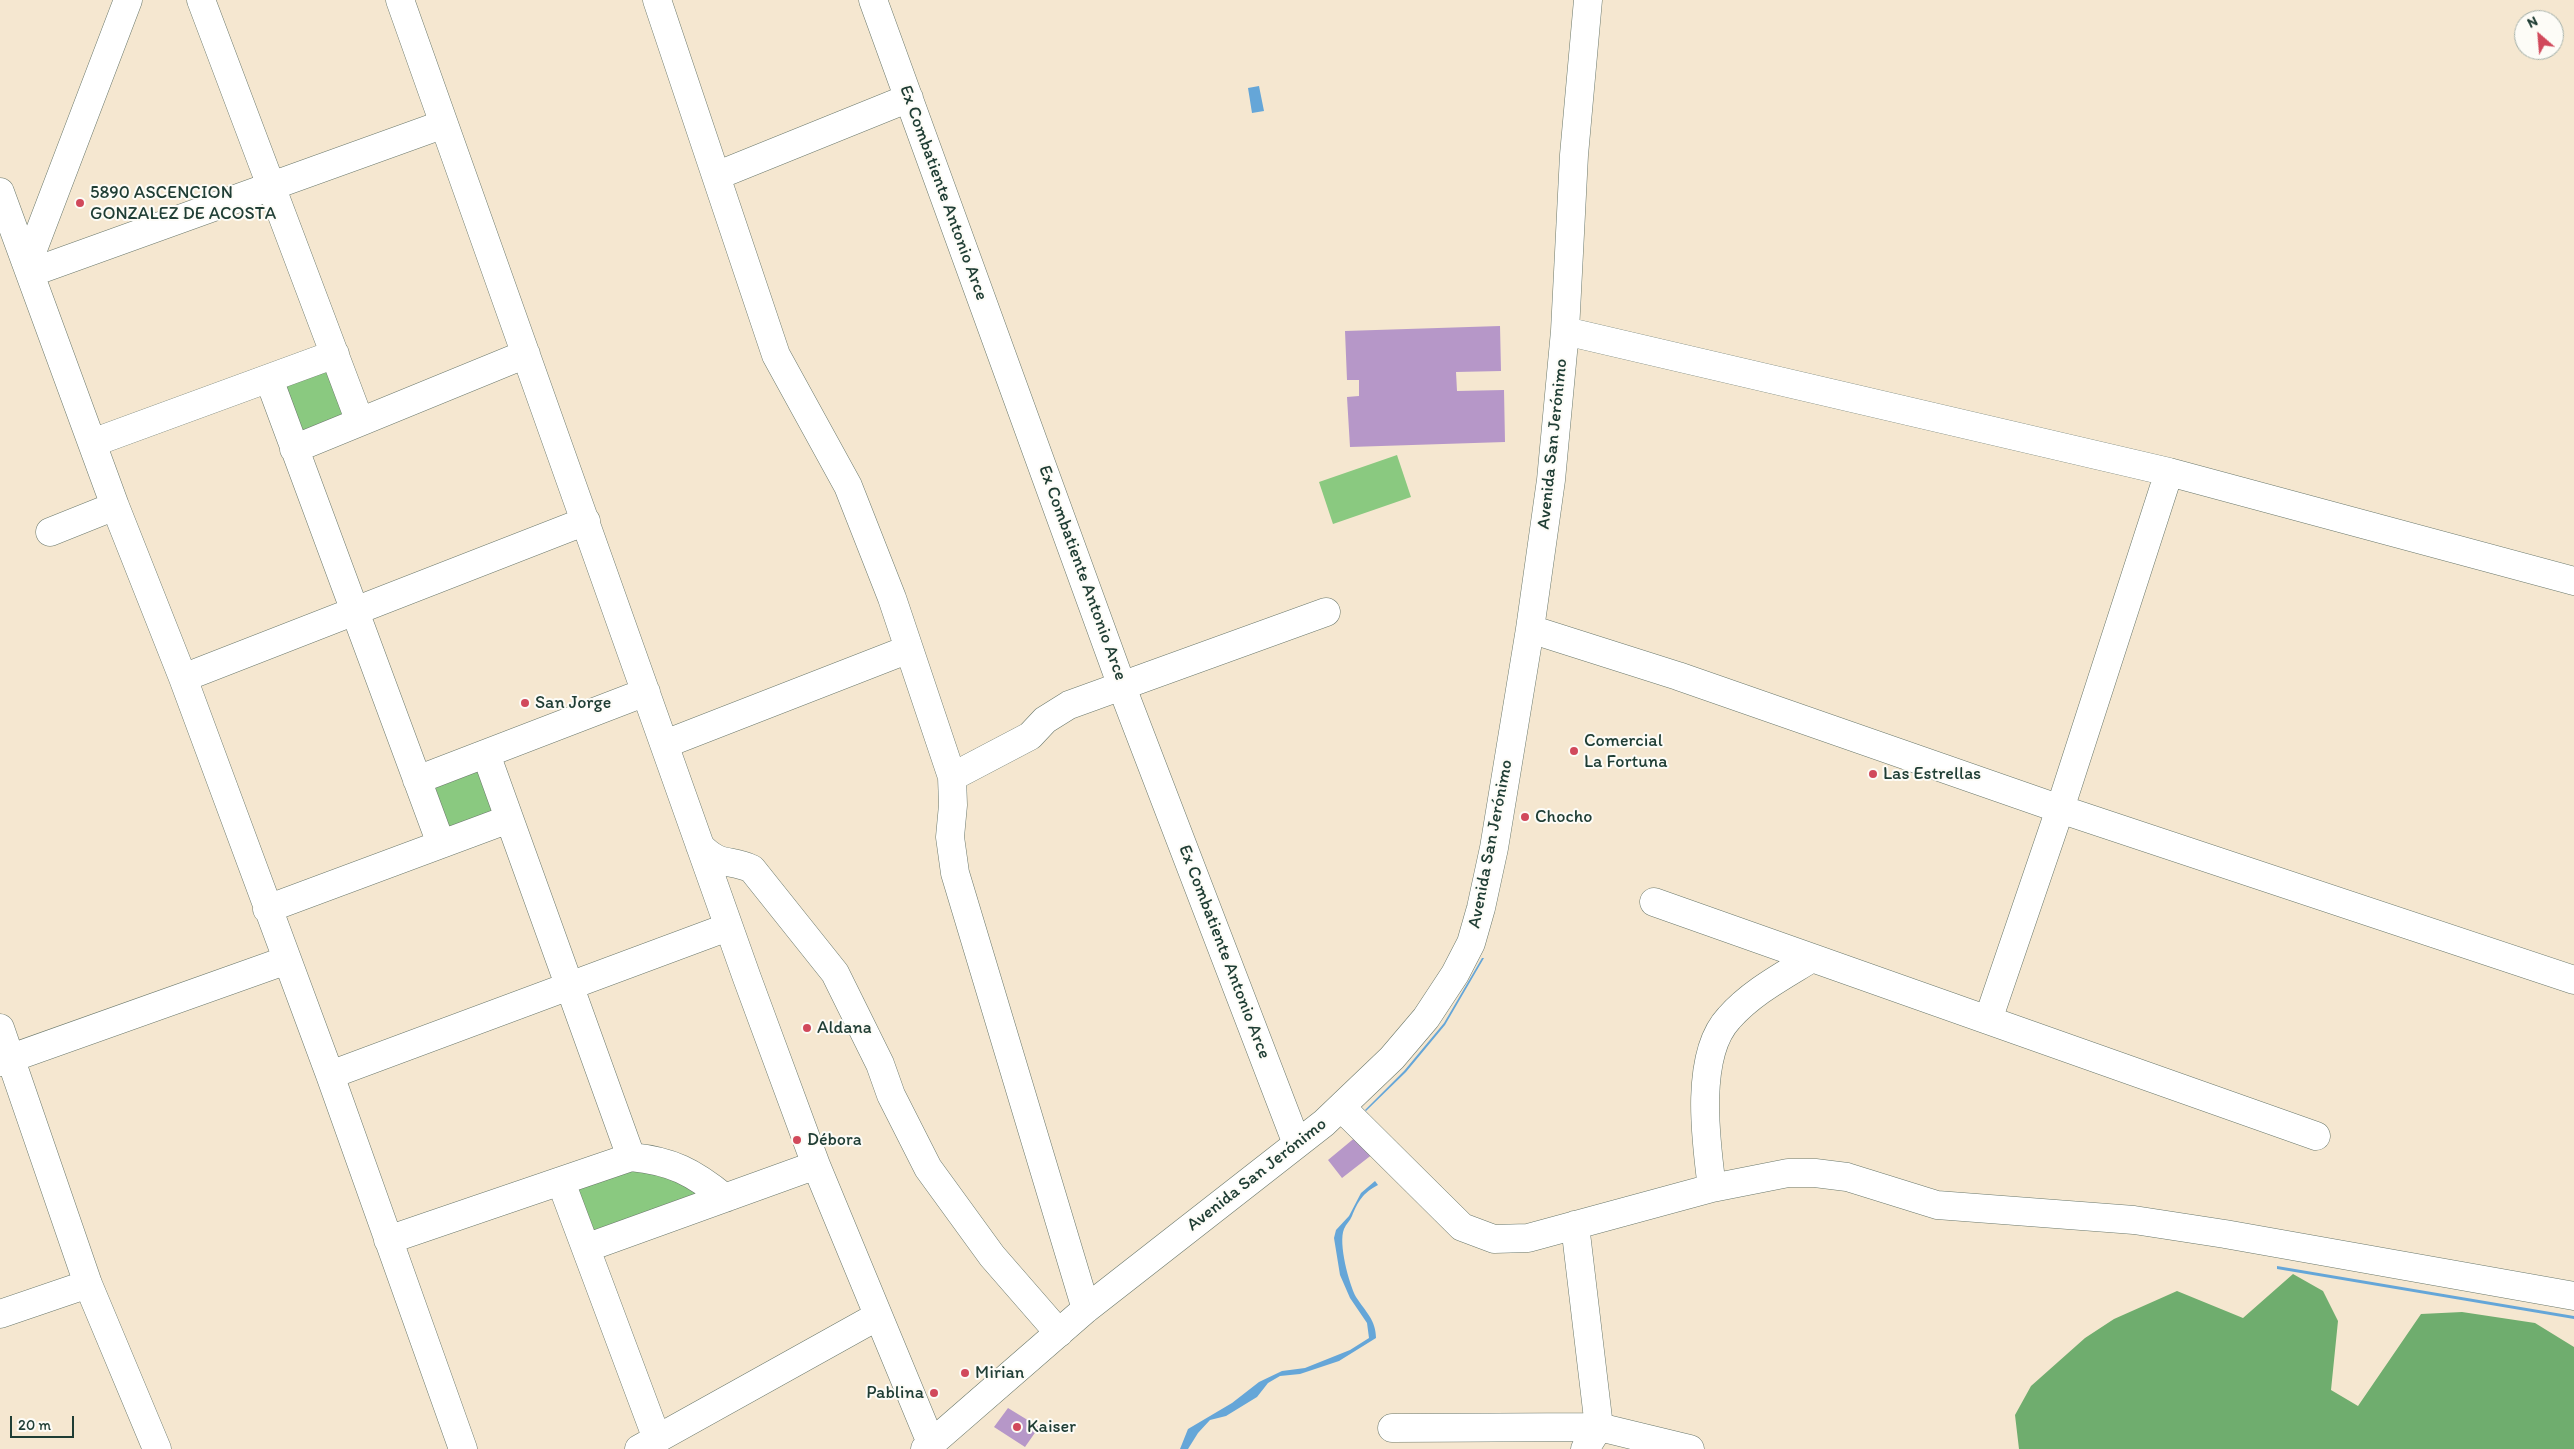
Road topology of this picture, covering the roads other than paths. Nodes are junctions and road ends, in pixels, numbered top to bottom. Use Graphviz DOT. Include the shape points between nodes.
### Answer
graph roads {
  1 [pos="128,0"];
  2 [pos="201,0"];
  3 [pos="400,0"];
  4 [pos="657,0"];
  5 [pos="873,0"];
  6 [pos="1588,0"];
  7 [pos="909,98"];
  8 [pos="444,124"];
  9 [pos="716,176"];
  10 [pos="271,186"];
  11 [pos="0,192"];
  12 [pos="28,269"];
  13 [pos="1565,331"];
  14 [pos="335,354"];
  15 [pos="526,354"];
  16 [pos="269,379"];
  17 [pos="360,422"];
  18 [pos="92,443"];
  19 [pos="294,448"];
  20 [pos="2169,472"];
  21 [pos="115,506"];
  22 [pos="586,522"];
  23 [pos="50,532"];
  24 [pos="2574,580"];
  25 [pos="355,611"];
  26 [pos="1326,612"];
  27 [pos="1530,630"];
  28 [pos="909,649"];
  29 [pos="183,678"];
  30 [pos="1122,686"];
  31 [pos="646,692"];
  32 [pos="664,744"];
  33 [pos="486,754"];
  34 [pos="952,777"];
  35 [pos="417,780"];
  36 [pos="2060,809"];
  37 [pos="509,819"];
  38 [pos="441,844"];
  39 [pos="700,846"];
  40 [pos="1654,902"];
  41 [pos="267,909"];
  42 [pos="728,927"];
  43 [pos="1812,958"];
  44 [pos="287,960"];
  45 [pos="2572,973"];
  46 [pos="569,986"];
  47 [pos="1988,1020"];
  48 [pos="0,1028"];
  49 [pos="6,1060"];
  50 [pos="330,1075"];
  51 [pos="1341,1107"];
  52 [pos="2316,1136"];
  53 [pos="1298,1144"];
  54 [pos="631,1157"];
  55 [pos="816,1165"];
  56 [pos="561,1182"];
  57 [pos="1712,1188"];
  58 [pos="725,1198"];
  59 [pos="1575,1225"];
  60 [pos="388,1240"];
  61 [pos="586,1248"];
  62 [pos="88,1284"];
  63 [pos="2574,1296"];
  64 [pos="1086,1309"];
  65 [pos="0,1314"];
  66 [pos="878,1316"];
  67 [pos="1059,1333"];
  68 [pos="1392,1428"];
  69 [pos="1592,1438"];
  70 [pos="648,1444"];
  71 [pos="928,1446"];
  72 [pos="157,1449"];
  73 [pos="462,1449"];
  74 [pos="1690,1449"];
  1 -- 12 [label="street"];
  2 -- 10 [label="street"];
  3 -- 8 [label="street"];
  4 -- 9 [label="street"];
  5 -- 7 [label="street, Ex Combatiente Antonio Arce"];
  6 -- 13 [label="street, Avenida San Jerónimo" via="1574,155"];
  7 -- 9 [label="street"];
  7 -- 30 [label="street, Ex Combatiente Antonio Arce"];
  8 -- 10 [label="street"];
  8 -- 15 [label="street"];
  9 -- 28 [label="street" via="776,355 848,486"];
  10 -- 12 [label="street"];
  10 -- 14 [label="street"];
  11 -- 12 [label="street"];
  12 -- 18 [label="street"];
  13 -- 20 [label="street"];
  13 -- 27 [label="street, Avenida San Jerónimo" via="1551,480"];
  14 -- 16 [label="street"];
  14 -- 17 [label="street"];
  15 -- 17 [label="street"];
  15 -- 22 [label="street"];
  16 -- 18 [label="street"];
  16 -- 19 [label="street"];
  17 -- 19 [label="street"];
  18 -- 21 [label="street"];
  19 -- 25 [label="street"];
  20 -- 24 [label="street"];
  20 -- 36 [label="street"];
  21 -- 23 [label="street"];
  21 -- 29 [label="street"];
  22 -- 25 [label="street"];
  22 -- 31 [label="street"];
  25 -- 29 [label="street"];
  25 -- 35 [label="street"];
  26 -- 30 [label="street"];
  27 -- 36 [label="street" via="1678,676"];
  27 -- 51 [label="street, Avenida San Jerónimo" via="1494,848 1471,943 1426,1018 1392,1058"];
  28 -- 32 [label="street"];
  28 -- 34 [label="street"];
  29 -- 41 [label="street"];
  30 -- 34 [label="street" via="1069,705 1045,720 1030,736"];
  30 -- 53 [label="street, Ex Combatiente Antonio Arce"];
  31 -- 32 [label="street"];
  31 -- 33 [label="street"];
  32 -- 39 [label="street"];
  33 -- 35 [label="street"];
  33 -- 37 [label="street"];
  34 -- 64 [label="street" via="950,837 955,873"];
  35 -- 38 [label="street"];
  36 -- 45 [label="street"];
  36 -- 47 [label="street"];
  37 -- 38 [label="street"];
  37 -- 46 [label="street"];
  38 -- 41 [label="street"];
  39 -- 42 [label="street"];
  39 -- 67 [label="street" via="710,857 722,863 752,869 817,948 851,1003 891,1095 928,1168 992,1256"];
  40 -- 43 [label="street"];
  41 -- 44 [label="street"];
  42 -- 46 [label="street"];
  42 -- 55 [label="street"];
  43 -- 47 [label="street"];
  43 -- 57 [label="street" via="1755,993 1727,1019 1716,1036 1704,1103"];
  44 -- 49 [label="street"];
  44 -- 50 [label="street"];
  46 -- 50 [label="street"];
  46 -- 54 [label="street"];
  47 -- 52 [label="street"];
  48 -- 49 [label="street"];
  49 -- 62 [label="street"];
  50 -- 60 [label="street"];
  51 -- 53 [label="street, Avenida San Jerónimo"];
  51 -- 59 [label="street" via="1462,1227 1494,1239 1528,1238"];
  53 -- 64 [label="street, Avenida San Jerónimo"];
  54 -- 56 [label="street"];
  54 -- 58 [label="street" via="658,1160 685,1170"];
  55 -- 58 [label="street"];
  55 -- 66 [label="street"];
  56 -- 60 [label="street"];
  56 -- 61 [label="street"];
  57 -- 59 [label="street"];
  57 -- 63 [label="street" via="1788,1174 1847,1177 1937,1205 2134,1220"];
  58 -- 61 [label="street"];
  59 -- 69 [label="street"];
  60 -- 73 [label="street"];
  61 -- 70 [label="street"];
  62 -- 65 [label="street"];
  62 -- 72 [label="street"];
  64 -- 67 [label="street, Avenida San Jerónimo"];
  66 -- 70 [label="street"];
  66 -- 71 [label="street"];
  67 -- 71 [label="street, Avenida San Jerónimo"];
  68 -- 69 [label="street"];
  69 -- 74 [label="street"];
}
